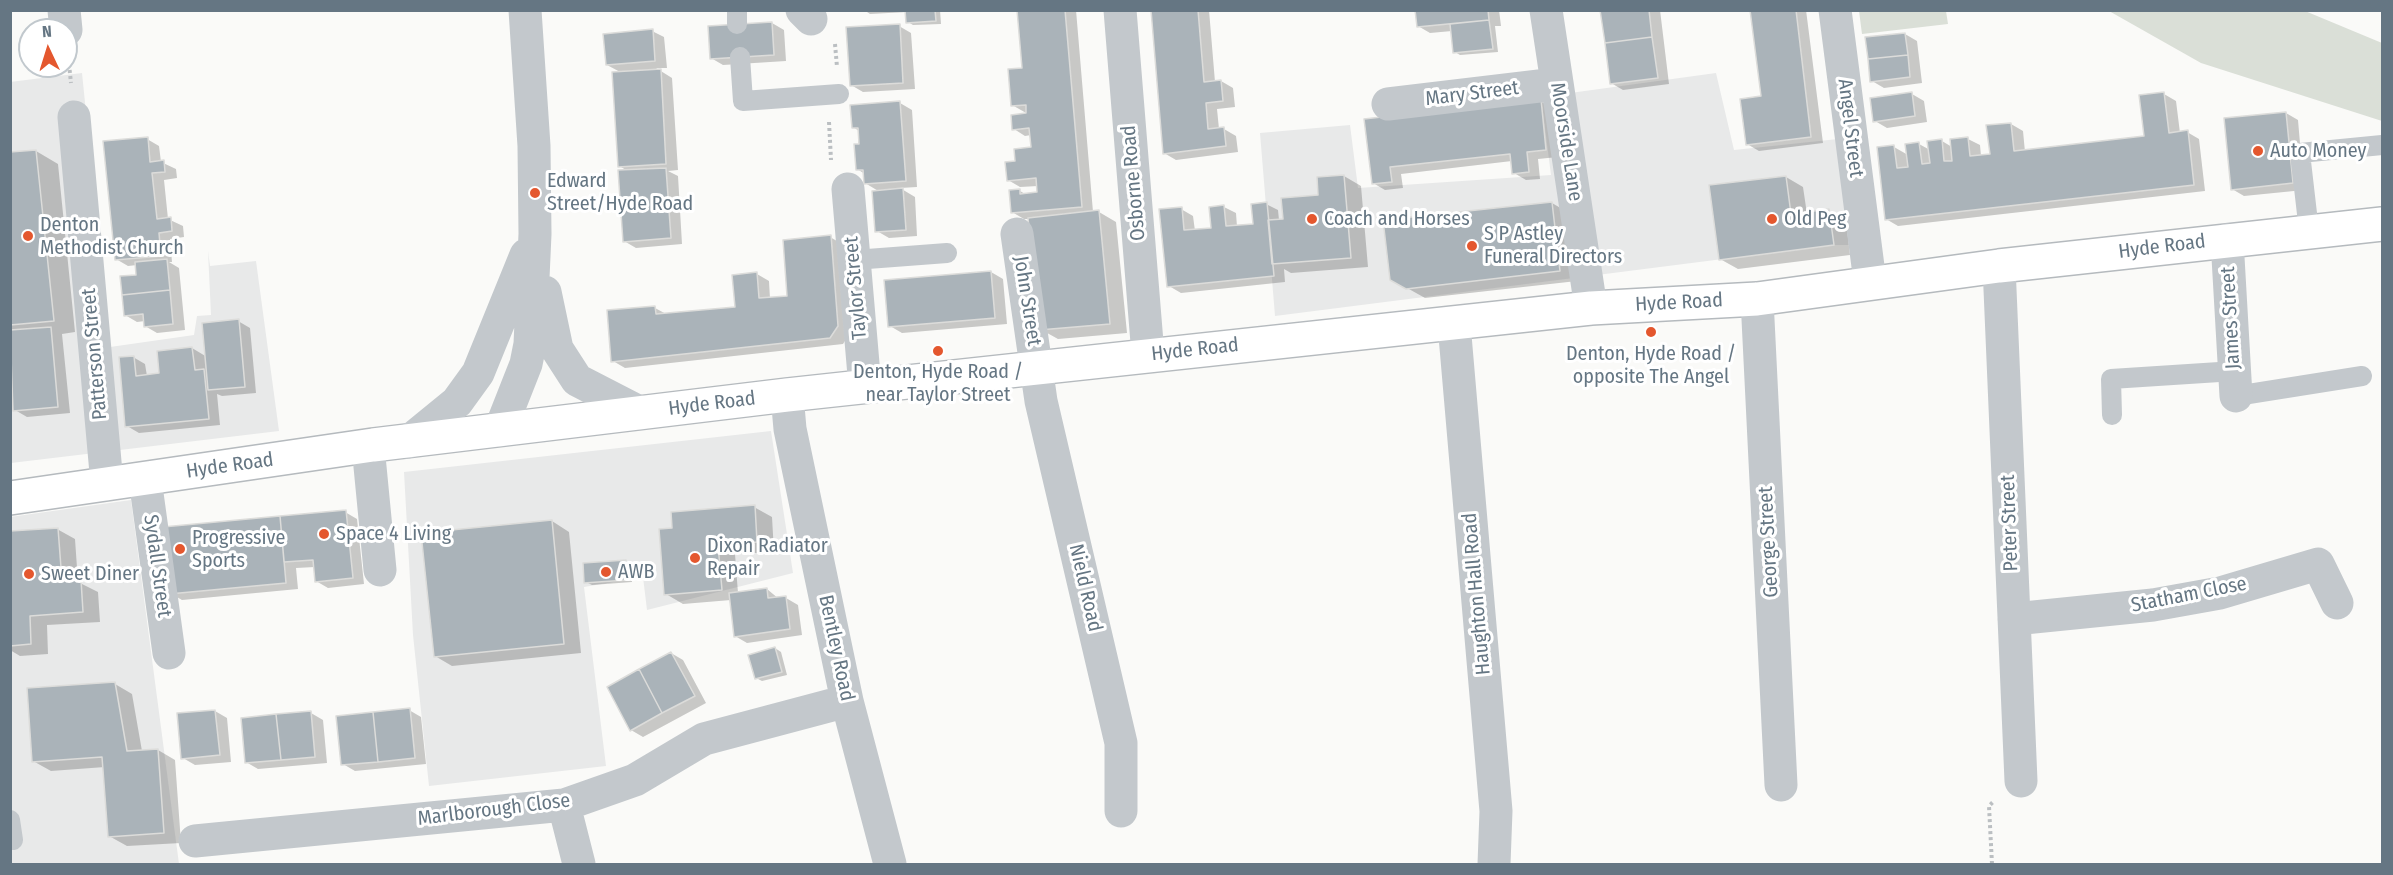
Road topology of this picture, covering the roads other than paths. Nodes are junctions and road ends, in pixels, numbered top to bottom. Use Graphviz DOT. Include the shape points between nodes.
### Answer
graph roads {
  1 [pos="525,10"];
  2 [pos="1120,10"];
  3 [pos="1546,10"];
  4 [pos="1835,10"];
  5 [pos="740,57"];
  6 [pos="1556,84"];
  7 [pos="839,94"];
  8 [pos="1388,104"];
  9 [pos="74,117"];
  10 [pos="2382,145"];
  11 [pos="848,189"];
  12 [pos="2382,224"];
  13 [pos="2309,231"];
  14 [pos="535,234"];
  15 [pos="1017,234"];
  16 [pos="2227,240"];
  17 [pos="947,253"];
  18 [pos="854,260"];
  19 [pos="1999,266"];
  20 [pos="1870,282"];
  21 [pos="1757,299"];
  22 [pos="1591,308"];
  23 [pos="1454,324"];
  24 [pos="1148,355"];
  25 [pos="1038,367"];
  26 [pos="2362,376"];
  27 [pos="2235,384"];
  28 [pos="865,387"];
  29 [pos="787,395"];
  30 [pos="641,413"];
  31 [pos="2112,415"];
  32 [pos="500,430"];
  33 [pos="408,442"];
  34 [pos="368,446"];
  35 [pos="145,479"];
  36 [pos="107,484"];
  37 [pos="10,498"];
  38 [pos="380,570"];
  39 [pos="2337,603"];
  40 [pos="2014,619"];
  41 [pos="169,652"];
  42 [pos="847,701"];
  43 [pos="2021,781"];
  44 [pos="1780,785"];
  45 [pos="564,805"];
  46 [pos="1121,811"];
  47 [pos="195,841"];
  48 [pos="579,864"];
  49 [pos="891,864"];
  50 [pos="1494,864"];
  1 -- 14 [label="street"];
  2 -- 24 [label="street, Osborne Road"];
  3 -- 6 [label="street, Moorside Lane"];
  4 -- 20 [label="street, Angel Street"];
  5 -- 7 [label="lane" via="743,101"];
  6 -- 8 [label="street, Mary Street"];
  6 -- 22 [label="street, Moorside Lane"];
  9 -- 36 [label="street, Patterson Street"];
  10 -- 13 [label="lane" via="2300,153"];
  11 -- 18 [label="street, Taylor Street"];
  12 -- 13 [label="main road, Hyde Road"];
  13 -- 16 [label="main road, Hyde Road"];
  14 -- 30 [label="street" via="556,349 577,380"];
  14 -- 32 [label="street" via="530,344"];
  14 -- 33 [label="street" via="478,373 457,402"];
  15 -- 25 [label="street, John Street"];
  16 -- 19 [label="main road, Hyde Road"];
  16 -- 27 [label="street, James Street"];
  17 -- 18 [label="lane"];
  18 -- 28 [label="street, Taylor Street"];
  19 -- 20 [label="main road, Hyde Road"];
  19 -- 40 [label="street, Peter Street"];
  20 -- 21 [label="main road, Hyde Road"];
  21 -- 22 [label="main road, Hyde Road"];
  21 -- 44 [label="street, George Street"];
  22 -- 23 [label="main road, Hyde Road"];
  23 -- 24 [label="main road, Hyde Road"];
  23 -- 50 [label="street, Haughton Hall Road" via="1496,811"];
  24 -- 25 [label="main road, Hyde Road"];
  25 -- 28 [label="main road, Hyde Road"];
  25 -- 46 [label="street, Nield Road" via="1041,400 1121,743"];
  26 -- 27 [label="lane"];
  27 -- 31 [label="lane" via="2111,379"];
  28 -- 29 [label="main road, Hyde Road"];
  29 -- 30 [label="main road, Hyde Road"];
  29 -- 42 [label="street, Bentley Road" via="790,429"];
  30 -- 32 [label="main road, Hyde Road"];
  32 -- 33 [label="main road, Hyde Road"];
  33 -- 34 [label="main road, Hyde Road"];
  34 -- 35 [label="main road, Hyde Road"];
  34 -- 38 [label="street"];
  35 -- 36 [label="main road, Hyde Road"];
  35 -- 41 [label="street, Sydall Street"];
  36 -- 37 [label="main road, Hyde Road"];
  39 -- 40 [label="street, Statham Close" via="2318,564 2220,592 2154,605"];
  40 -- 43 [label="street, Peter Street"];
  42 -- 45 [label="street, Marlborough Close" via="704,739 635,780"];
  42 -- 49 [label="street, Bentley Road"];
  45 -- 47 [label="street, Marlborough Close"];
  45 -- 48 [label="street"];
}
